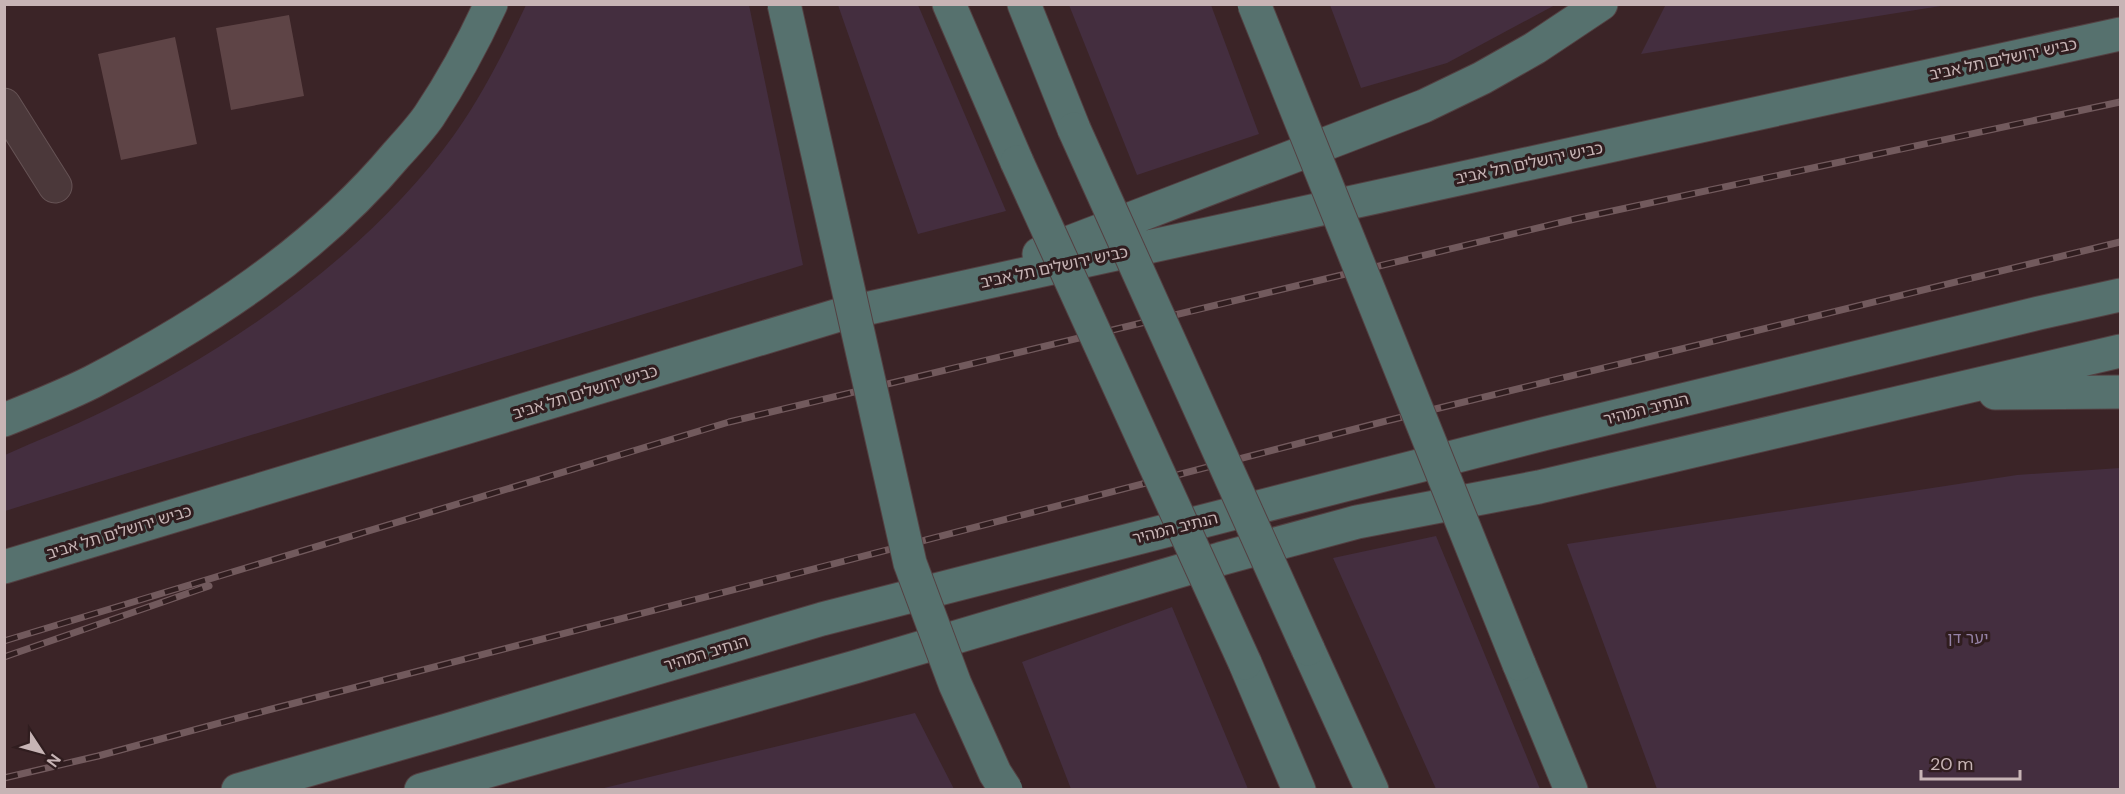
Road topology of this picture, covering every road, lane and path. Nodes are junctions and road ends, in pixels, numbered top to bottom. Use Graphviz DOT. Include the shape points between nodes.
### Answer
graph roads {
  1 [pos="491,4"];
  2 [pos="784,4"];
  3 [pos="949,4"];
  4 [pos="1024,4"];
  5 [pos="1254,4"];
  6 [pos="1269,4"];
  7 [pos="1601,4"];
  8 [pos="2121,34"];
  9 [pos="4,105"];
  10 [pos="1312,150"];
  11 [pos="55,186"];
  12 [pos="938,293"];
  13 [pos="2121,295"];
  14 [pos="2121,351"];
  15 [pos="1936,393"];
  16 [pos="2121,393"];
  17 [pos="4,420"];
  18 [pos="4,567"];
  19 [pos="238,789"];
  20 [pos="421,789"];
  21 [pos="1006,789"];
  22 [pos="1299,789"];
  23 [pos="1372,789"];
  24 [pos="1571,789"];
  1 -- 17 [label="highway" via="469,51 428,117 378,177 324,230 254,285 174,337 90,383"];
  2 -- 21 [label="highway, bridge" via="910,563 956,684 995,773"];
  3 -- 22 [label="highway, bridge"];
  4 -- 23 [label="highway, bridge" via="1074,129"];
  5 -- 10 [label="highway, bridge"];
  6 -- 10 [label="highway, bridge"];
  7 -- 12 [label="highway" via="1535,48 1424,106"];
  8 -- 12 [label="highway, כביש ירושלים תל אביב"];
  9 -- 11 [label="street"];
  10 -- 24 [label="highway, bridge"];
  12 -- 18 [label="highway, כביש ירושלים תל אביב" via="843,314"];
  13 -- 19 [label="highway, הנתיב המהיר" via="1535,436 822,619"];
  14 -- 15 [label="highway"];
  15 -- 16 [label="highway"];
  15 -- 20 [label="highway" via="1539,487 1357,522"];
}
